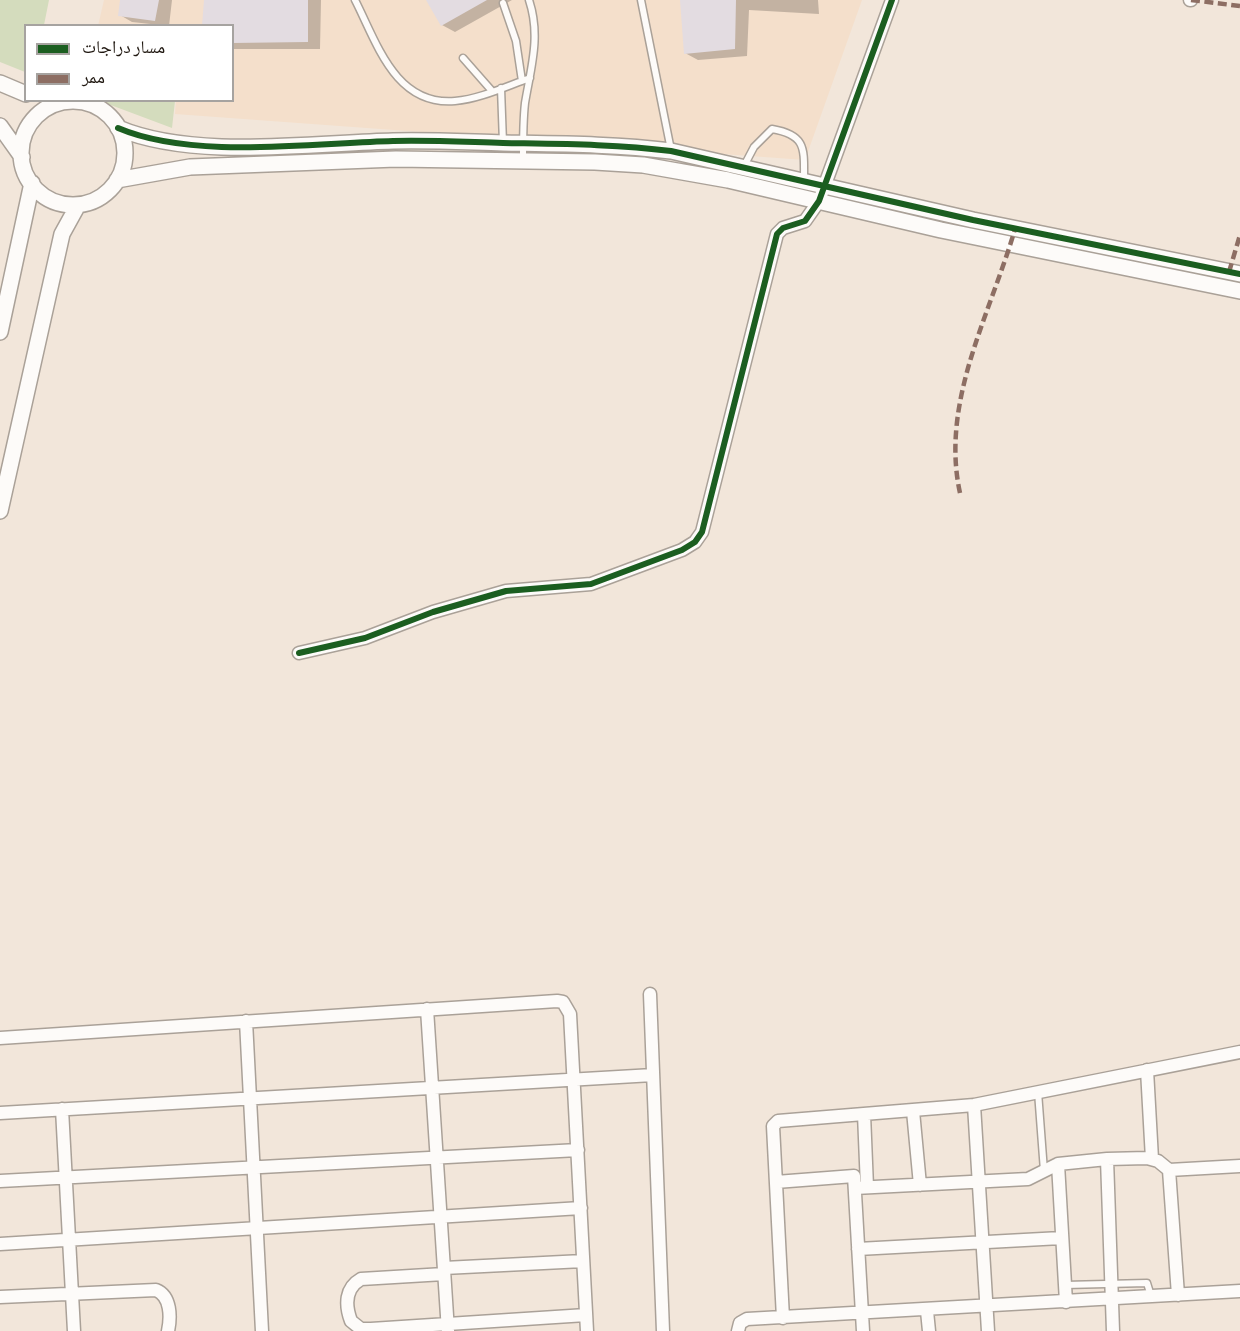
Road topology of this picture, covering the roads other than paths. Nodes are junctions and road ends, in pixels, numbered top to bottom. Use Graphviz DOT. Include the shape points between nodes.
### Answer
graph roads {
  1 [pos="355,0"];
  2 [pos="529,0"];
  3 [pos="641,0"];
  4 [pos="892,0"];
  5 [pos="503,3"];
  6 [pos="463,58"];
  7 [pos="531,78"];
  8 [pos="522,81"];
  9 [pos="0,83"];
  10 [pos="501,87"];
  11 [pos="492,91"];
  12 [pos="24,93"];
  13 [pos="52,102"];
  14 [pos="84,102"];
  15 [pos="0,126"];
  16 [pos="118,128"];
  17 [pos="523,142"];
  18 [pos="503,143"];
  19 [pos="671,151"];
  20 [pos="22,157"];
  21 [pos="522,160"];
  22 [pos="744,166"];
  23 [pos="117,180"];
  24 [pos="804,182"];
  25 [pos="32,183"];
  26 [pos="822,194"];
  27 [pos="78,205"];
  28 [pos="1240,274"];
  29 [pos="1240,291"];
  30 [pos="0,332"];
  31 [pos="0,511"];
  32 [pos="298,653"];
  33 [pos="650,994"];
  34 [pos="427,1009"];
  35 [pos="246,1021"];
  36 [pos="0,1038"];
  37 [pos="1240,1052"];
  38 [pos="1148,1070"];
  39 [pos="653,1075"];
  40 [pos="574,1080"];
  41 [pos="432,1088"];
  42 [pos="1038,1092"];
  43 [pos="250,1098"];
  44 [pos="974,1104"];
  45 [pos="62,1109"];
  46 [pos="913,1111"];
  47 [pos="0,1113"];
  48 [pos="864,1114"];
  49 [pos="578,1150"];
  50 [pos="436,1158"];
  51 [pos="1152,1159"];
  52 [pos="1107,1160"];
  53 [pos="1058,1164"];
  54 [pos="1240,1166"];
  55 [pos="253,1167"];
  56 [pos="1169,1170"];
  57 [pos="1044,1172"];
  58 [pos="66,1178"];
  59 [pos="0,1181"];
  60 [pos="776,1182"];
  61 [pos="978,1182"];
  62 [pos="920,1185"];
  63 [pos="861,1187"];
  64 [pos="581,1208"];
  65 [pos="440,1216"];
  66 [pos="256,1228"];
  67 [pos="1061,1238"];
  68 [pos="69,1239"];
  69 [pos="982,1242"];
  70 [pos="0,1244"];
  71 [pos="858,1249"];
  72 [pos="584,1261"];
  73 [pos="444,1271"];
  74 [pos="1111,1283"];
  75 [pos="1065,1285"];
  76 [pos="1240,1291"];
  77 [pos="72,1294"];
  78 [pos="1178,1294"];
  79 [pos="0,1297"];
  80 [pos="1151,1297"];
  81 [pos="1111,1300"];
  82 [pos="1066,1302"];
  83 [pos="986,1306"];
  84 [pos="927,1311"];
  85 [pos="861,1313"];
  86 [pos="586,1315"];
  87 [pos="783,1318"];
  88 [pos="447,1327"];
  89 [pos="74,1331"];
  90 [pos="168,1331"];
  91 [pos="262,1331"];
  92 [pos="587,1331"];
  93 [pos="663,1331"];
  94 [pos="738,1331"];
  95 [pos="862,1331"];
  96 [pos="929,1331"];
  97 [pos="988,1331"];
  98 [pos="1113,1331"];
  1 -- 11 [label="lane" via="394,75 406,88 430,100 443,101"];
  2 -- 7 [label="lane" via="536,35"];
  3 -- 19 [label="lane"];
  4 -- 26 [label="street"];
  5 -- 8 [label="lane" via="516,41"];
  6 -- 11 [label="lane"];
  7 -- 8 [label="lane"];
  7 -- 17 [label="lane"];
  8 -- 10 [label="lane"];
  9 -- 12 [label="street"];
  10 -- 11 [label="lane"];
  10 -- 18 [label="lane"];
  13 -- 20 [label="street" via="30,124 21,146"];
  14 -- 16 [label="street" via="107,113"];
  15 -- 20 [label="street"];
  16 -- 18 [label="street" via="171,143 230,146 406,141"];
  16 -- 23 [label="street" via="125,153"];
  17 -- 18 [label="street"];
  17 -- 19 [label="street"];
  17 -- 21 [label="lane"];
  19 -- 22 [label="street"];
  20 -- 25 [label="street"];
  21 -- 23 [label="street" via="245,163 190,167"];
  21 -- 26 [label="street" via="674,169"];
  22 -- 24 [label="street"];
  22 -- 24 [label="lane" via="762,136 772,129 792,132 802,152"];
  23 -- 27 [label="street" via="106,193"];
  24 -- 26 [label="street"];
  25 -- 27 [label="street" via="49,199"];
  25 -- 30 [label="street"];
  26 -- 28 [label="street"];
  26 -- 29 [label="street" via="960,234"];
  26 -- 32 [label="street" via="805,221 777,234 702,532 695,542 591,584 506,591 433,612 365,638"];
  27 -- 31 [label="street" via="62,234"];
  33 -- 39 [label="street"];
  34 -- 35 [label="street"];
  34 -- 40 [label="street" via="563,1002 570,1010"];
  34 -- 41 [label="street"];
  35 -- 36 [label="street"];
  35 -- 43 [label="street"];
  37 -- 38 [label="street"];
  38 -- 42 [label="street"];
  38 -- 51 [label="street"];
  39 -- 40 [label="street"];
  39 -- 93 [label="street"];
  40 -- 41 [label="street"];
  40 -- 49 [label="street"];
  41 -- 43 [label="street"];
  41 -- 50 [label="street"];
  42 -- 44 [label="street"];
  42 -- 57 [label="lane"];
  43 -- 45 [label="street"];
  43 -- 55 [label="street"];
  44 -- 46 [label="street"];
  44 -- 61 [label="street"];
  45 -- 47 [label="street"];
  45 -- 58 [label="street"];
  46 -- 48 [label="street"];
  46 -- 62 [label="street"];
  48 -- 60 [label="street" via="775,1123"];
  48 -- 63 [label="street"];
  49 -- 50 [label="street"];
  49 -- 64 [label="street"];
  50 -- 55 [label="street"];
  50 -- 65 [label="street"];
  51 -- 52 [label="street"];
  51 -- 56 [label="street"];
  52 -- 53 [label="street"];
  52 -- 74 [label="street"];
  53 -- 57 [label="street"];
  53 -- 67 [label="street"];
  54 -- 56 [label="street"];
  55 -- 58 [label="street"];
  55 -- 66 [label="street"];
  56 -- 78 [label="street"];
  57 -- 61 [label="street" via="1031,1178"];
  58 -- 59 [label="street"];
  58 -- 68 [label="street"];
  60 -- 63 [label="street" via="854,1175"];
  60 -- 87 [label="street"];
  61 -- 62 [label="street"];
  61 -- 69 [label="street"];
  62 -- 63 [label="street"];
  63 -- 71 [label="street"];
  64 -- 65 [label="street"];
  64 -- 72 [label="street"];
  65 -- 66 [label="street"];
  65 -- 73 [label="street"];
  66 -- 68 [label="street"];
  66 -- 91 [label="street"];
  67 -- 69 [label="street"];
  67 -- 75 [label="street"];
  68 -- 70 [label="street"];
  68 -- 77 [label="street"];
  69 -- 71 [label="street"];
  69 -- 83 [label="street"];
  71 -- 85 [label="street"];
  72 -- 73 [label="street"];
  72 -- 86 [label="street"];
  73 -- 88 [label="street"];
  73 -- 88 [label="street" via="361,1279 350,1289 348,1299 351,1321 361,1329"];
  74 -- 75 [label="lane"];
  74 -- 80 [label="lane" via="1147,1283"];
  74 -- 81 [label="street"];
  75 -- 82 [label="street"];
  76 -- 78 [label="street"];
  77 -- 79 [label="street"];
  77 -- 89 [label="street"];
  77 -- 90 [label="street" via="160,1292 168,1302"];
  78 -- 80 [label="street"];
  80 -- 81 [label="street"];
  81 -- 82 [label="street"];
  81 -- 98 [label="street"];
  82 -- 83 [label="street"];
  83 -- 84 [label="street"];
  83 -- 97 [label="street"];
  84 -- 85 [label="street"];
  84 -- 96 [label="street"];
  85 -- 87 [label="street"];
  85 -- 95 [label="street"];
  86 -- 88 [label="street"];
  86 -- 92 [label="street"];
  87 -- 94 [label="street" via="747,1319 740,1323"];
}
